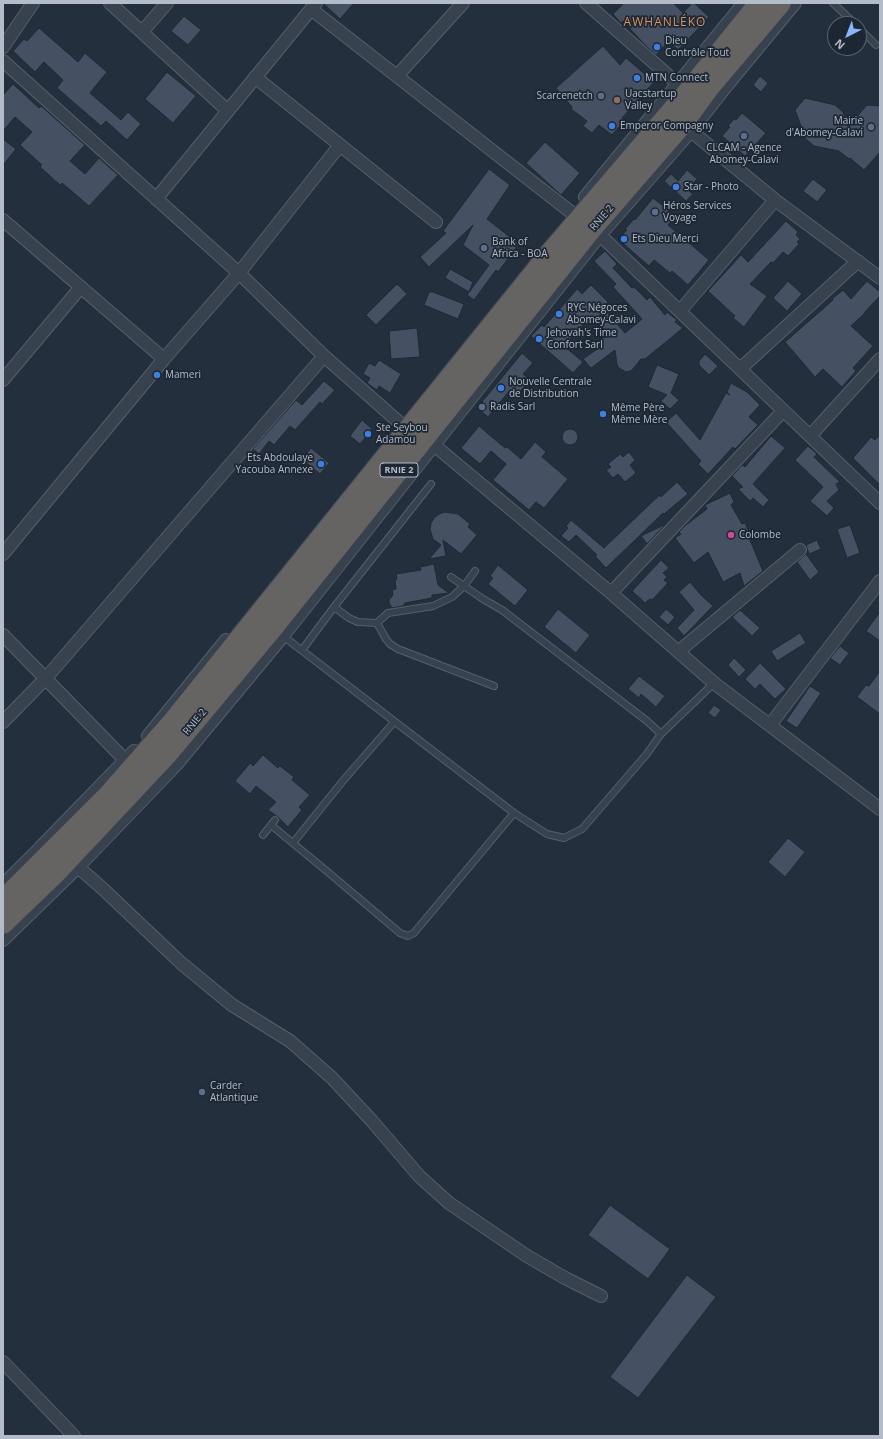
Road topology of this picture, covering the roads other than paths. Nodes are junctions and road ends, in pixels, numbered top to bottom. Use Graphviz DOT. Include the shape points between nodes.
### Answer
graph roads {
  1 [pos="33,3"];
  2 [pos="110,3"];
  3 [pos="167,3"];
  4 [pos="463,3"];
  5 [pos="586,3"];
  6 [pos="781,3"];
  7 [pos="795,3"];
  8 [pos="833,3"];
  9 [pos="313,6"];
  10 [pos="749,10"];
  11 [pos="847,16"];
  12 [pos="142,32"];
  13 [pos="867,36"];
  14 [pos="876,44"];
  15 [pos="3,46"];
  16 [pos="3,60"];
  17 [pos="397,76"];
  18 [pos="255,77"];
  19 [pos="678,84"];
  20 [pos="228,111"];
  21 [pos="691,131"];
  22 [pos="340,145"];
  23 [pos="156,199"];
  24 [pos="775,200"];
  25 [pos="572,213"];
  26 [pos="3,220"];
  27 [pos="436,222"];
  28 [pos="600,235"];
  29 [pos="858,261"];
  30 [pos="239,273"];
  31 [pos="880,278"];
  32 [pos="81,288"];
  33 [pos="680,311"];
  34 [pos="324,356"];
  35 [pos="164,359"];
  36 [pos="880,359"];
  37 [pos="740,369"];
  38 [pos="3,380"];
  39 [pos="783,411"];
  40 [pos="401,424"];
  41 [pos="810,436"];
  42 [pos="434,445"];
  43 [pos="431,484"];
  44 [pos="880,503"];
  45 [pos="800,550"];
  46 [pos="3,554"];
  47 [pos="476,571"];
  48 [pos="451,577"];
  49 [pos="880,580"];
  50 [pos="464,586"];
  51 [pos="610,593"];
  52 [pos="334,607"];
  53 [pos="377,623"];
  54 [pos="3,635"];
  55 [pos="283,636"];
  56 [pos="302,650"];
  57 [pos="678,651"];
  58 [pos="46,678"];
  59 [pos="714,683"];
  60 [pos="494,686"];
  61 [pos="3,722"];
  62 [pos="394,722"];
  63 [pos="770,725"];
  64 [pos="661,734"];
  65 [pos="125,760"];
  66 [pos="880,809"];
  67 [pos="514,813"];
  68 [pos="263,835"];
  69 [pos="293,843"];
  70 [pos="78,867"];
  71 [pos="3,885"];
  72 [pos="3,900"];
  73 [pos="3,924"];
  74 [pos="3,940"];
  75 [pos="601,1296"];
  76 [pos="3,1362"];
  77 [pos="74,1436"];
  1 -- 15 [label="street"];
  2 -- 12 [label="street"];
  3 -- 12 [label="street"];
  4 -- 17 [label="street"];
  5 -- 19 [label="street"];
  6 -- 10 [label="highway, RNIE 2 / RNIE 2"];
  7 -- 21 [label="street"];
  8 -- 11 [label="lane"];
  9 -- 17 [label="street"];
  9 -- 18 [label="street"];
  10 -- 19 [label="street"];
  10 -- 72 [label="highway, RNIE 2 / RNIE 2" via="685,95 550,253 173,721 107,796"];
  10 -- 73 [label="highway, RNIE 2 / RNIE 2" via="719,77 682,125 591,230 273,628 171,750 57,872"];
  12 -- 20 [label="street"];
  13 -- 14 [label="lane"];
  16 -- 23 [label="street"];
  17 -- 25 [label="street"];
  18 -- 20 [label="street"];
  18 -- 22 [label="street"];
  19 -- 25 [label="street"];
  20 -- 23 [label="street"];
  21 -- 24 [label="street"];
  21 -- 28 [label="street"];
  22 -- 27 [label="street"];
  22 -- 30 [label="street"];
  23 -- 30 [label="street"];
  24 -- 29 [label="street"];
  24 -- 33 [label="street"];
  25 -- 40 [label="street"];
  26 -- 32 [label="street"];
  28 -- 33 [label="street"];
  28 -- 42 [label="street"];
  29 -- 31 [label="street"];
  29 -- 37 [label="street"];
  30 -- 34 [label="street"];
  30 -- 35 [label="street"];
  32 -- 35 [label="street"];
  32 -- 38 [label="street"];
  33 -- 37 [label="street"];
  34 -- 40 [label="street"];
  34 -- 58 [label="street"];
  35 -- 46 [label="street"];
  36 -- 41 [label="street"];
  37 -- 39 [label="street"];
  39 -- 41 [label="street"];
  39 -- 51 [label="street"];
  40 -- 65 [label="street"];
  41 -- 44 [label="street"];
  42 -- 51 [label="street"];
  42 -- 55 [label="street"];
  43 -- 52 [label="lane"];
  45 -- 57 [label="street"];
  47 -- 50 [label="lane"];
  48 -- 50 [label="lane"];
  49 -- 63 [label="street"];
  50 -- 53 [label="lane" via="445,601 433,606 388,613"];
  50 -- 64 [label="lane" via="507,614"];
  51 -- 57 [label="street"];
  52 -- 53 [label="lane" via="358,622"];
  52 -- 56 [label="lane"];
  53 -- 60 [label="lane" via="390,644"];
  54 -- 58 [label="street"];
  55 -- 56 [label="lane"];
  55 -- 70 [label="street" via="176,765"];
  56 -- 62 [label="lane"];
  57 -- 59 [label="street"];
  58 -- 61 [label="street"];
  58 -- 65 [label="street"];
  59 -- 63 [label="street"];
  59 -- 64 [label="lane"];
  62 -- 67 [label="lane"];
  62 -- 69 [label="lane"];
  63 -- 66 [label="street"];
  64 -- 67 [label="lane" via="582,830 564,838 547,834"];
  65 -- 71 [label="street"];
  67 -- 69 [label="lane" via="414,933 408,936 400,933"];
  68 -- 69 [label="lane" via="273,823"];
  70 -- 74 [label="street"];
  70 -- 75 [label="street" via="181,963 232,1005 290,1041 332,1078 419,1176 449,1203 527,1256"];
  76 -- 77 [label="street"];
}
